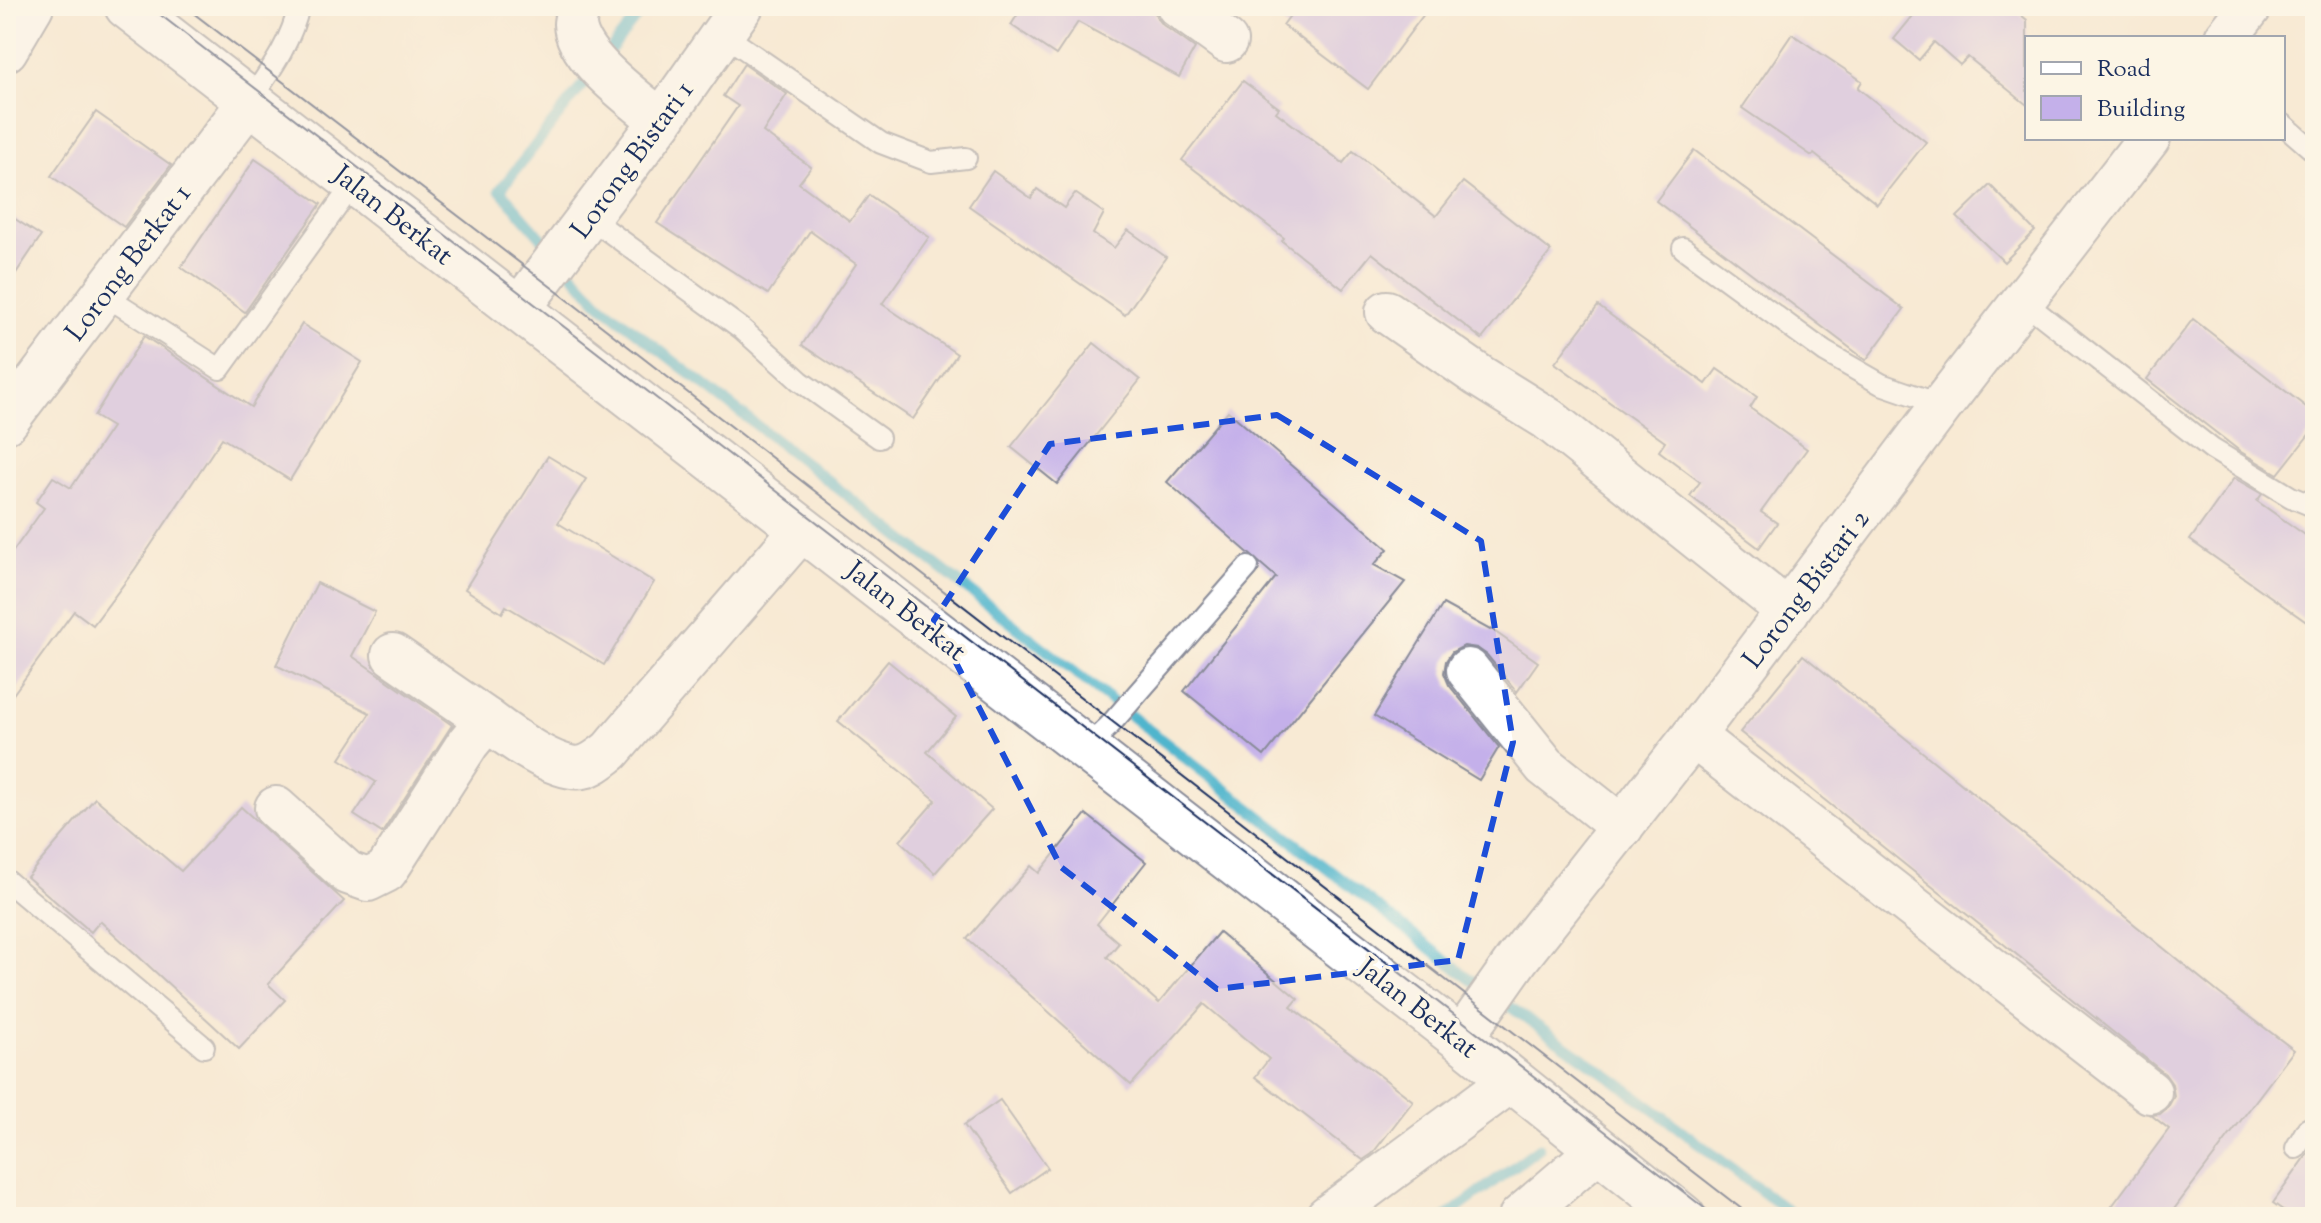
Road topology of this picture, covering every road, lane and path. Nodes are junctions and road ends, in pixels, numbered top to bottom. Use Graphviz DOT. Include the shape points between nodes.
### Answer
graph roads {
  1 [pos="32,6"];
  2 [pos="127,6"];
  3 [pos="299,6"];
  4 [pos="579,6"];
  5 [pos="1178,6"];
  6 [pos="2251,6"];
  7 [pos="732,20"];
  8 [pos="2228,36"];
  9 [pos="1226,41"];
  10 [pos="6,50"];
  11 [pos="249,102"];
  12 [pos="661,121"];
  13 [pos="2285,126"];
  14 [pos="2147,140"];
  15 [pos="2315,152"];
  16 [pos="966,158"];
  17 [pos="354,183"];
  18 [pos="583,224"];
  19 [pos="1683,248"];
  20 [pos="103,294"];
  21 [pos="528,296"];
  22 [pos="2023,301"];
  23 [pos="1387,312"];
  24 [pos="1942,405"];
  25 [pos="6,422"];
  26 [pos="879,438"];
  27 [pos="2315,507"];
  28 [pos="802,529"];
  29 [pos="1248,567"];
  30 [pos="1788,611"];
  31 [pos="393,655"];
  32 [pos="1468,670"];
  33 [pos="487,720"];
  34 [pos="1693,736"];
  35 [pos="1097,737"];
  36 [pos="276,808"];
  37 [pos="1622,827"];
  38 [pos="6,880"];
  39 [pos="1470,1026"];
  40 [pos="204,1047"];
  41 [pos="1512,1080"];
  42 [pos="2150,1092"];
  43 [pos="2315,1126"];
  44 [pos="2296,1148"];
  45 [pos="1598,1150"];
  46 [pos="1327,1217"];
  47 [pos="1520,1217"];
  48 [pos="1683,1217"];
  1 -- 10 [label="street"];
  2 -- 11 [label="street, Jalan Berkat"];
  3 -- 11 [label="lane" via="280,57"];
  4 -- 12 [label="street" via="575,25 583,49"];
  5 -- 9 [label="street"];
  6 -- 8 [label="street"];
  7 -- 12 [label="street, Lorong Bistari 1"];
  7 -- 16 [label="lane" via="881,143 931,162"];
  11 -- 17 [label="street, Jalan Berkat"];
  11 -- 20 [label="street, Lorong Berkat 1"];
  12 -- 18 [label="street, Lorong Bistari 1"];
  13 -- 15 [label="lane"];
  14 -- 22 [label="street, Lorong Bistari 2"];
  17 -- 20 [label="lane" via="220,369"];
  17 -- 21 [label="street, Jalan Berkat"];
  18 -- 21 [label="street, Lorong Bistari 1"];
  18 -- 26 [label="lane" via="742,329 800,381"];
  19 -- 24 [label="lane" via="1825,352 1881,384"];
  20 -- 25 [label="street, Lorong Berkat 1"];
  21 -- 28 [label="street, Jalan Berkat"];
  22 -- 24 [label="street, Lorong Bistari 2"];
  22 -- 27 [label="lane" via="2212,449"];
  23 -- 30 [label="street" via="1548,419"];
  24 -- 30 [label="street, Lorong Bistari 2"];
  28 -- 33 [label="street" via="597,761 581,768 559,764"];
  28 -- 35 [label="street, Jalan Berkat"];
  29 -- 35 [label="lane"];
  30 -- 34 [label="street, Lorong Bistari 2"];
  31 -- 33 [label="street"];
  32 -- 37 [label="street" via="1545,766"];
  33 -- 36 [label="street" via="386,871 368,880 348,873"];
  34 -- 37 [label="street, Lorong Bistari 2"];
  34 -- 42 [label="street"];
  35 -- 39 [label="street, Jalan Berkat"];
  37 -- 39 [label="street, Lorong Bistari 2"];
  38 -- 40 [label="lane"];
  39 -- 41 [label="street, Jalan Berkat"];
  41 -- 45 [label="street, Jalan Berkat"];
  41 -- 46 [label="street"];
  43 -- 44 [label="lane" via="2307,1129"];
  45 -- 47 [label="street"];
  45 -- 48 [label="street, Jalan Berkat"];
}
